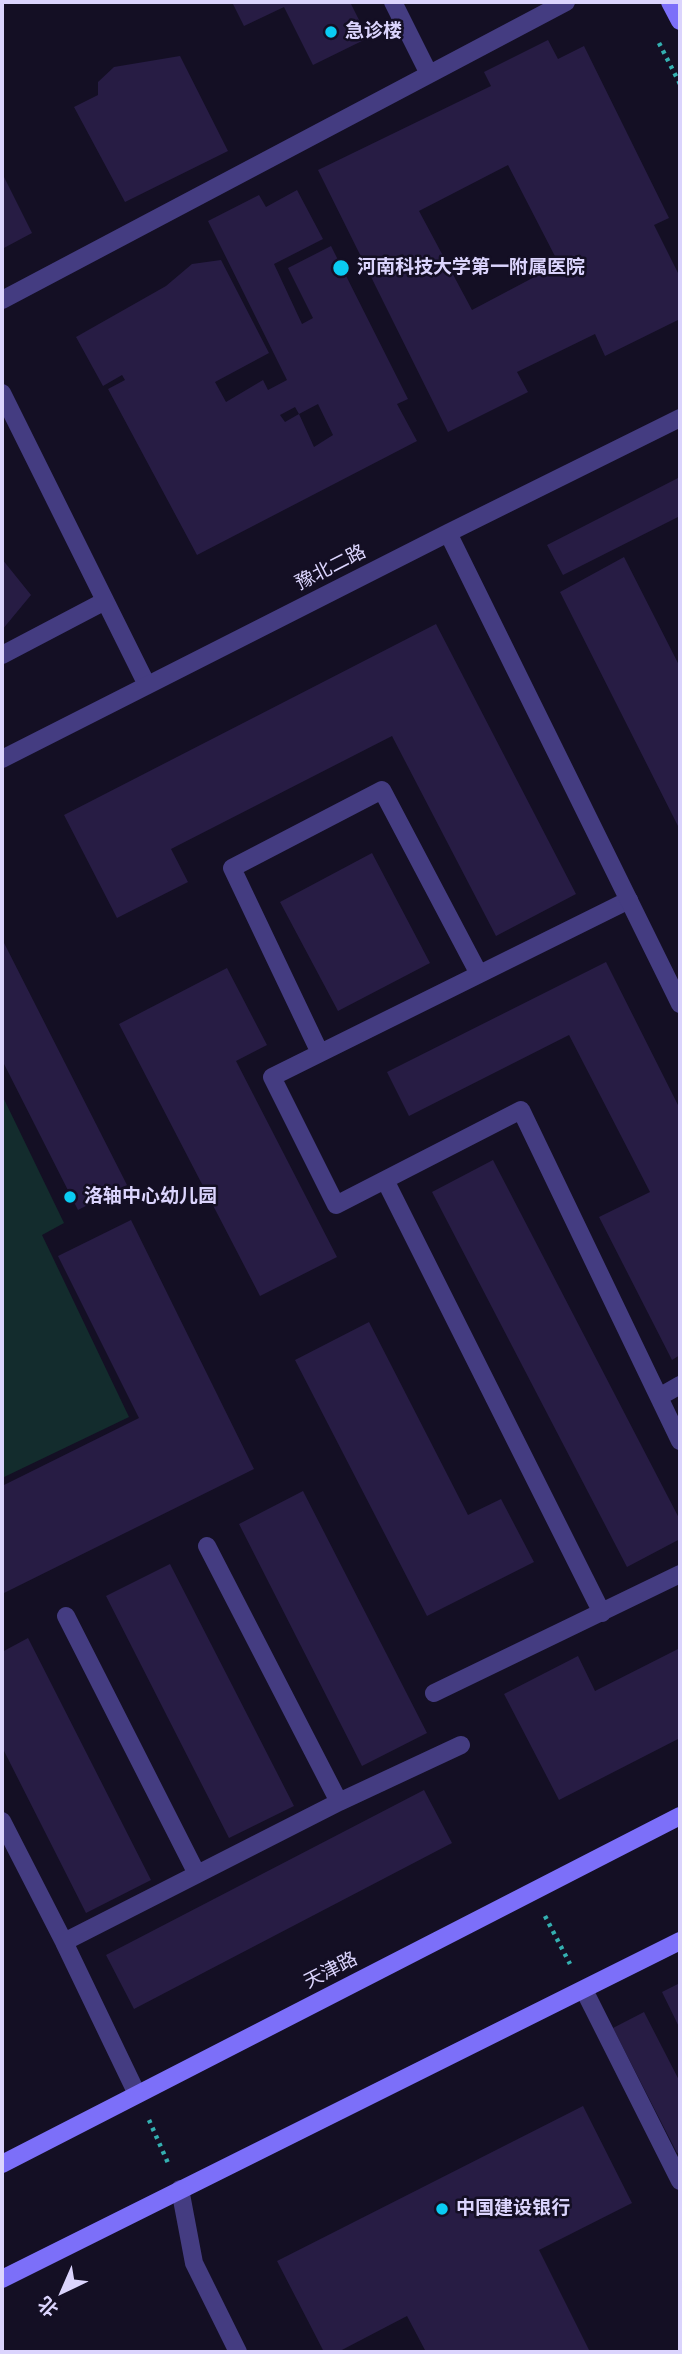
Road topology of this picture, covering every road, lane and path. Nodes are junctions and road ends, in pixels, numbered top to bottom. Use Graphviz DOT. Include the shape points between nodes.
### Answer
graph roads {
  1 [pos="393,2"];
  2 [pos="566,2"];
  3 [pos="670,2"];
  4 [pos="680,21"];
  5 [pos="429,74"];
  6 [pos="2,300"];
  7 [pos="2,393"];
  8 [pos="680,418"];
  9 [pos="448,533"];
  10 [pos="105,600"];
  11 [pos="2,655"];
  12 [pos="147,685"];
  13 [pos="2,759"];
  14 [pos="629,900"];
  15 [pos="478,974"];
  16 [pos="680,1004"];
  17 [pos="320,1053"];
  18 [pos="385,1180"];
  19 [pos="680,1385"];
  20 [pos="659,1397"];
  21 [pos="680,1441"];
  22 [pos="207,1546"];
  23 [pos="680,1574"];
  24 [pos="602,1613"];
  25 [pos="66,1616"];
  26 [pos="434,1693"];
  27 [pos="461,1745"];
  28 [pos="339,1802"];
  29 [pos="680,1816"];
  30 [pos="2,1821"];
  31 [pos="197,1874"];
  32 [pos="532,1892"];
  33 [pos="680,1941"];
  34 [pos="64,1942"];
  35 [pos="584,1990"];
  36 [pos="137,2094"];
  37 [pos="2,2164"];
  38 [pos="680,2180"];
  39 [pos="180,2189"];
  40 [pos="2,2279"];
  41 [pos="238,2352"];
  1 -- 5 [label="street"];
  2 -- 5 [label="street"];
  3 -- 4 [label="main road"];
  5 -- 6 [label="street"];
  7 -- 10 [label="street"];
  8 -- 9 [label="street, 豫北二路"];
  9 -- 12 [label="street, 豫北二路"];
  9 -- 14 [label="street"];
  10 -- 11 [label="street"];
  10 -- 12 [label="street"];
  12 -- 13 [label="street, 豫北二路"];
  14 -- 15 [label="street"];
  14 -- 16 [label="street"];
  15 -- 17 [label="street"];
  15 -- 17 [label="street" via="382,790 232,868"];
  17 -- 18 [label="street" via="272,1077 336,1205"];
  18 -- 20 [label="street" via="521,1110"];
  18 -- 24 [label="street"];
  19 -- 20 [label="street"];
  20 -- 21 [label="street"];
  22 -- 28 [label="street"];
  23 -- 24 [label="street"];
  24 -- 26 [label="street"];
  25 -- 31 [label="street"];
  27 -- 28 [label="street"];
  28 -- 31 [label="street"];
  29 -- 32 [label="main road, 天津路"];
  30 -- 34 [label="street"];
  31 -- 34 [label="street"];
  32 -- 35 [label="path"];
  32 -- 36 [label="main road, 天津路"];
  33 -- 35 [label="main road"];
  34 -- 36 [label="street"];
  35 -- 38 [label="street"];
  35 -- 39 [label="main road"];
  36 -- 37 [label="main road, 天津路"];
  36 -- 39 [label="path"];
  39 -- 40 [label="main road"];
  39 -- 41 [label="street" via="194,2263"];
}
